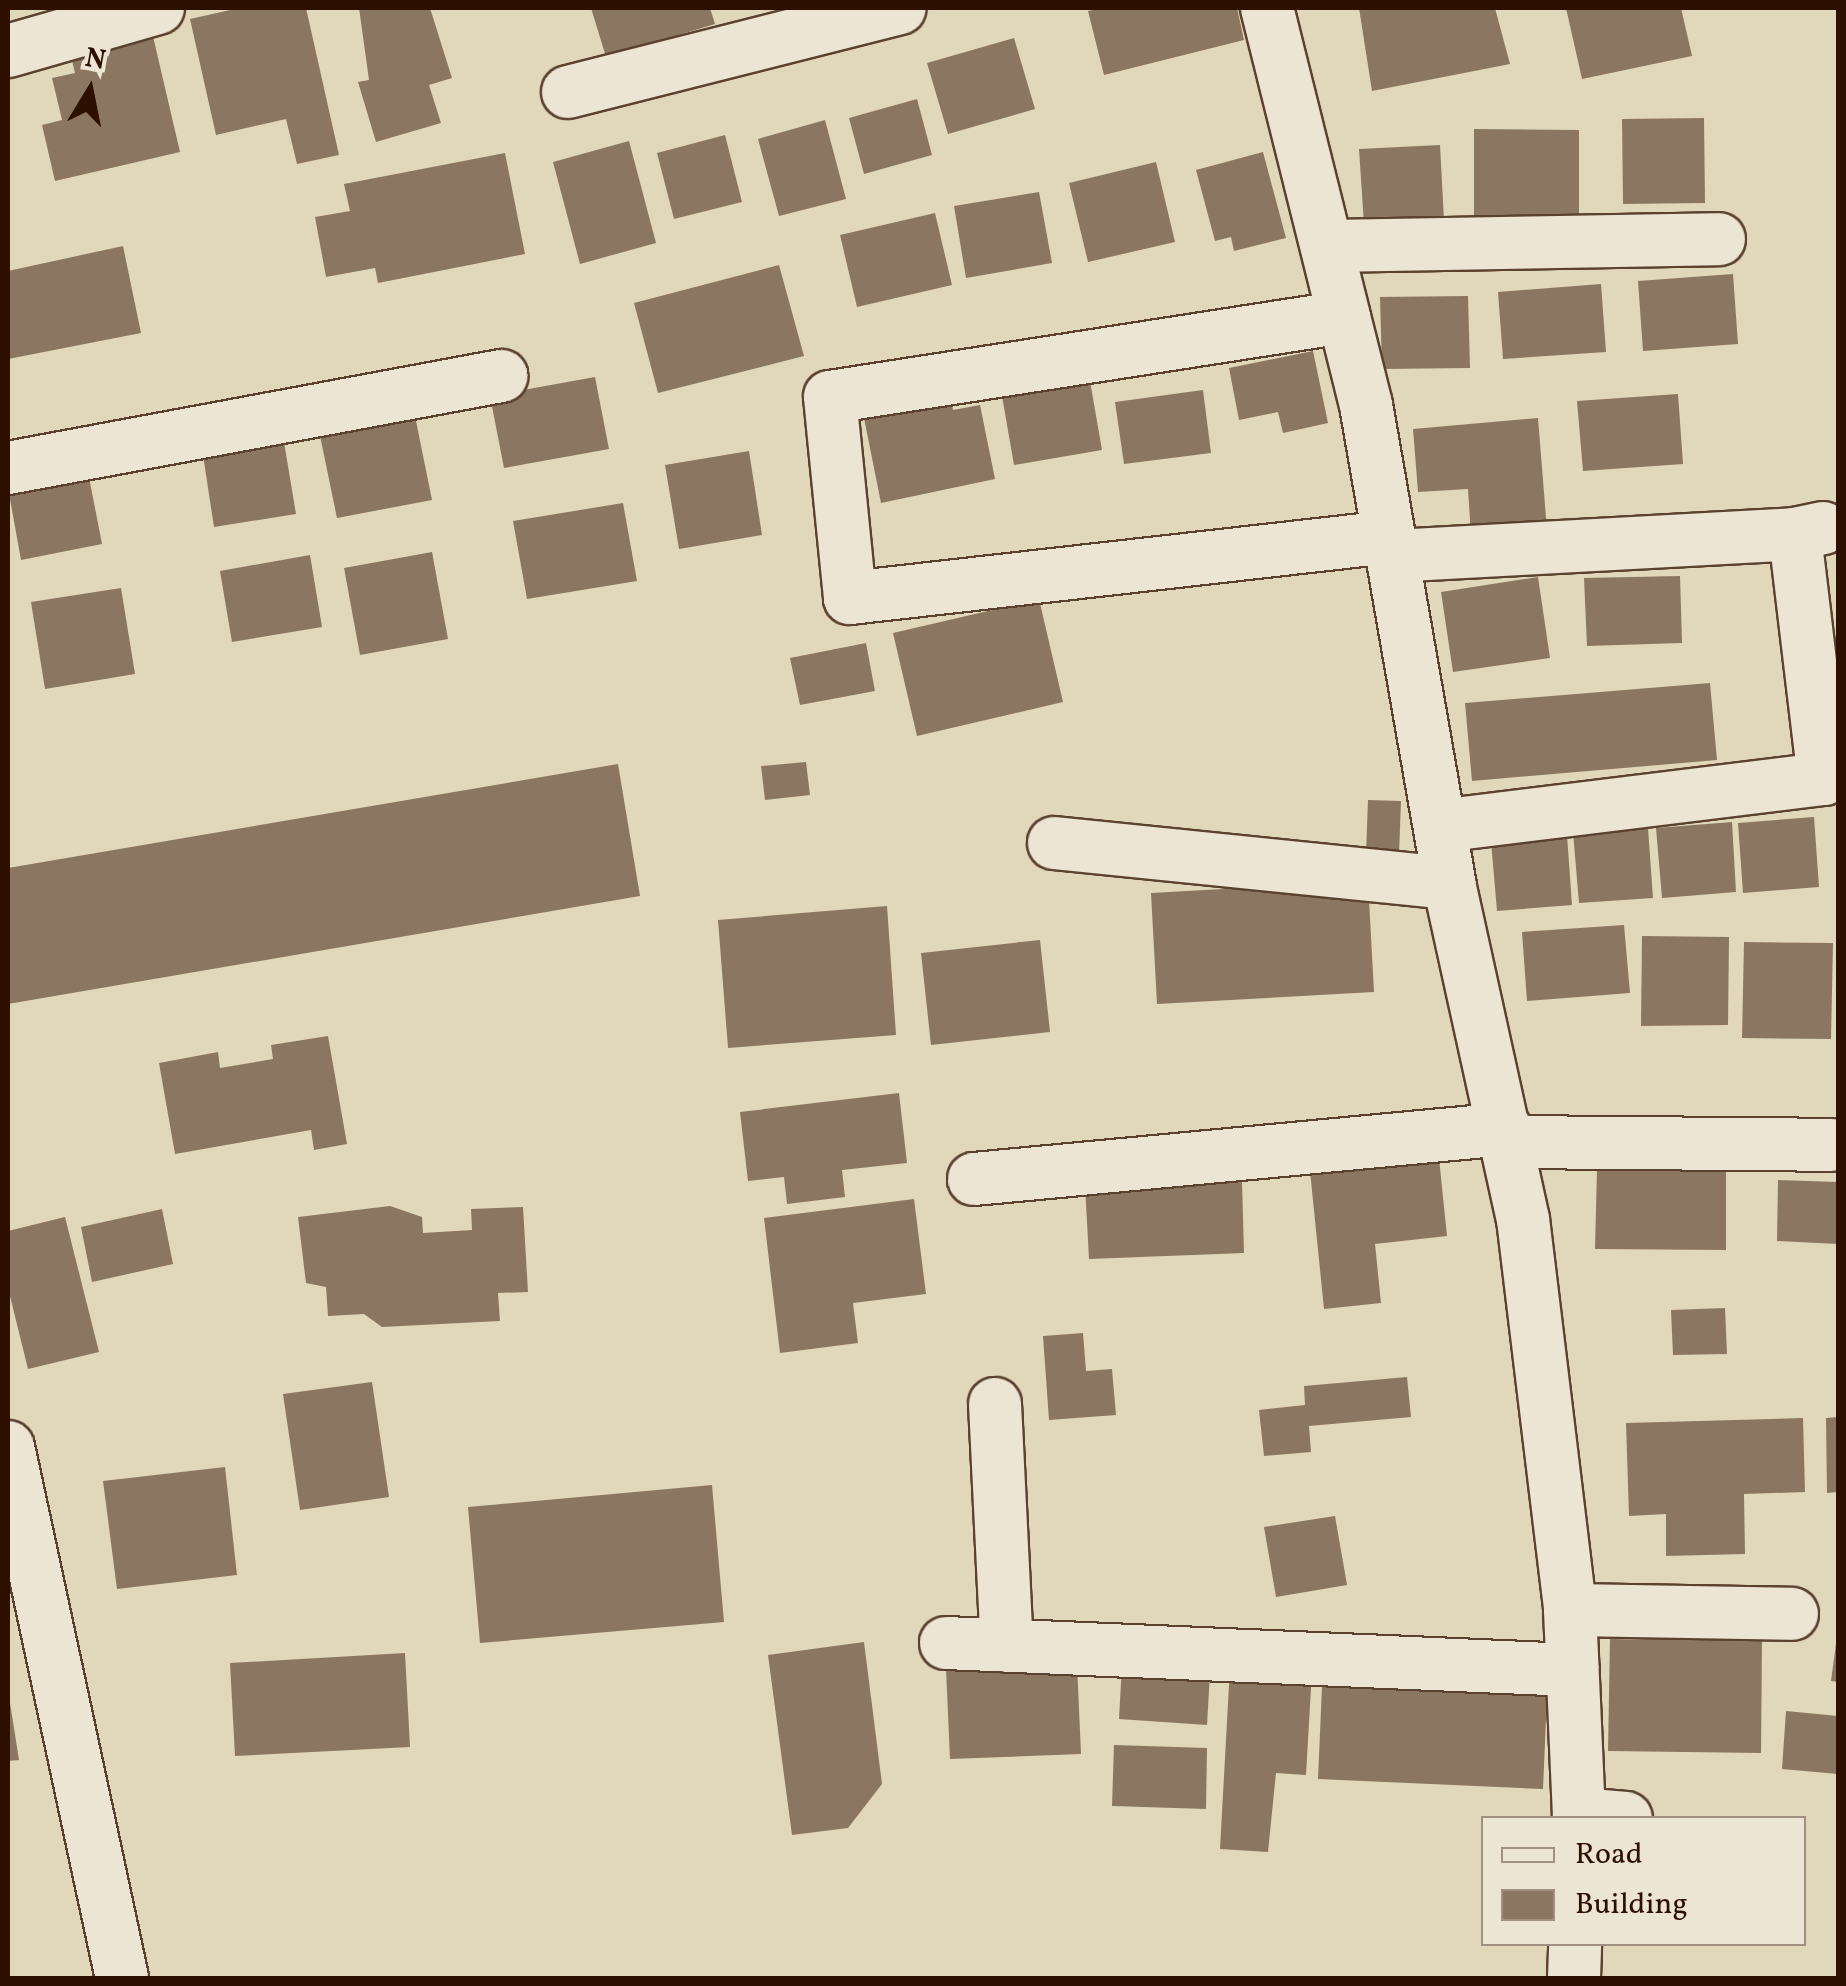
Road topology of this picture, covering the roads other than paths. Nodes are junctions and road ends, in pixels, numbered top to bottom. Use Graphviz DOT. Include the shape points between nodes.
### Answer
graph roads {
  1 [pos="158,8"];
  2 [pos="900,8"];
  3 [pos="1267,8"];
  4 [pos="8,51"];
  5 [pos="568,92"];
  6 [pos="1720,240"];
  7 [pos="1327,246"];
  8 [pos="1344,317"];
  9 [pos="502,376"];
  10 [pos="8,468"];
  11 [pos="1391,546"];
  12 [pos="1440,826"];
  13 [pos="1054,843"];
  14 [pos="1449,883"];
  15 [pos="1507,1135"];
  16 [pos="1830,1145"];
  17 [pos="974,1179"];
  18 [pos="995,1404"];
  19 [pos="8,1447"];
  20 [pos="1570,1610"];
  21 [pos="1792,1614"];
  22 [pos="946,1643"];
  23 [pos="1007,1646"];
  24 [pos="1572,1670"];
  25 [pos="1594,1816"];
  26 [pos="1575,1946"];
  27 [pos="122,1978"];
  28 [pos="1574,1978"];
  1 -- 4 [label="street"];
  2 -- 5 [label="street"];
  3 -- 7 [label="street"];
  6 -- 7 [label="street"];
  7 -- 8 [label="street"];
  8 -- 11 [label="street"];
  8 -- 11 [label="street" via="830,396 850,598"];
  9 -- 10 [label="street"];
  11 -- 12 [label="street"];
  11 -- 12 [label="street" via="1809,531 1824,779"];
  12 -- 14 [label="street"];
  13 -- 14 [label="street"];
  14 -- 15 [label="street"];
  15 -- 16 [label="street"];
  15 -- 17 [label="street"];
  15 -- 20 [label="street" via="1547,1384"];
  18 -- 23 [label="street"];
  19 -- 27 [label="street"];
  20 -- 21 [label="street"];
  20 -- 24 [label="street"];
  22 -- 23 [label="street"];
  23 -- 24 [label="street"];
  24 -- 25 [label="street"];
  26 -- 28 [label="street"];
}
